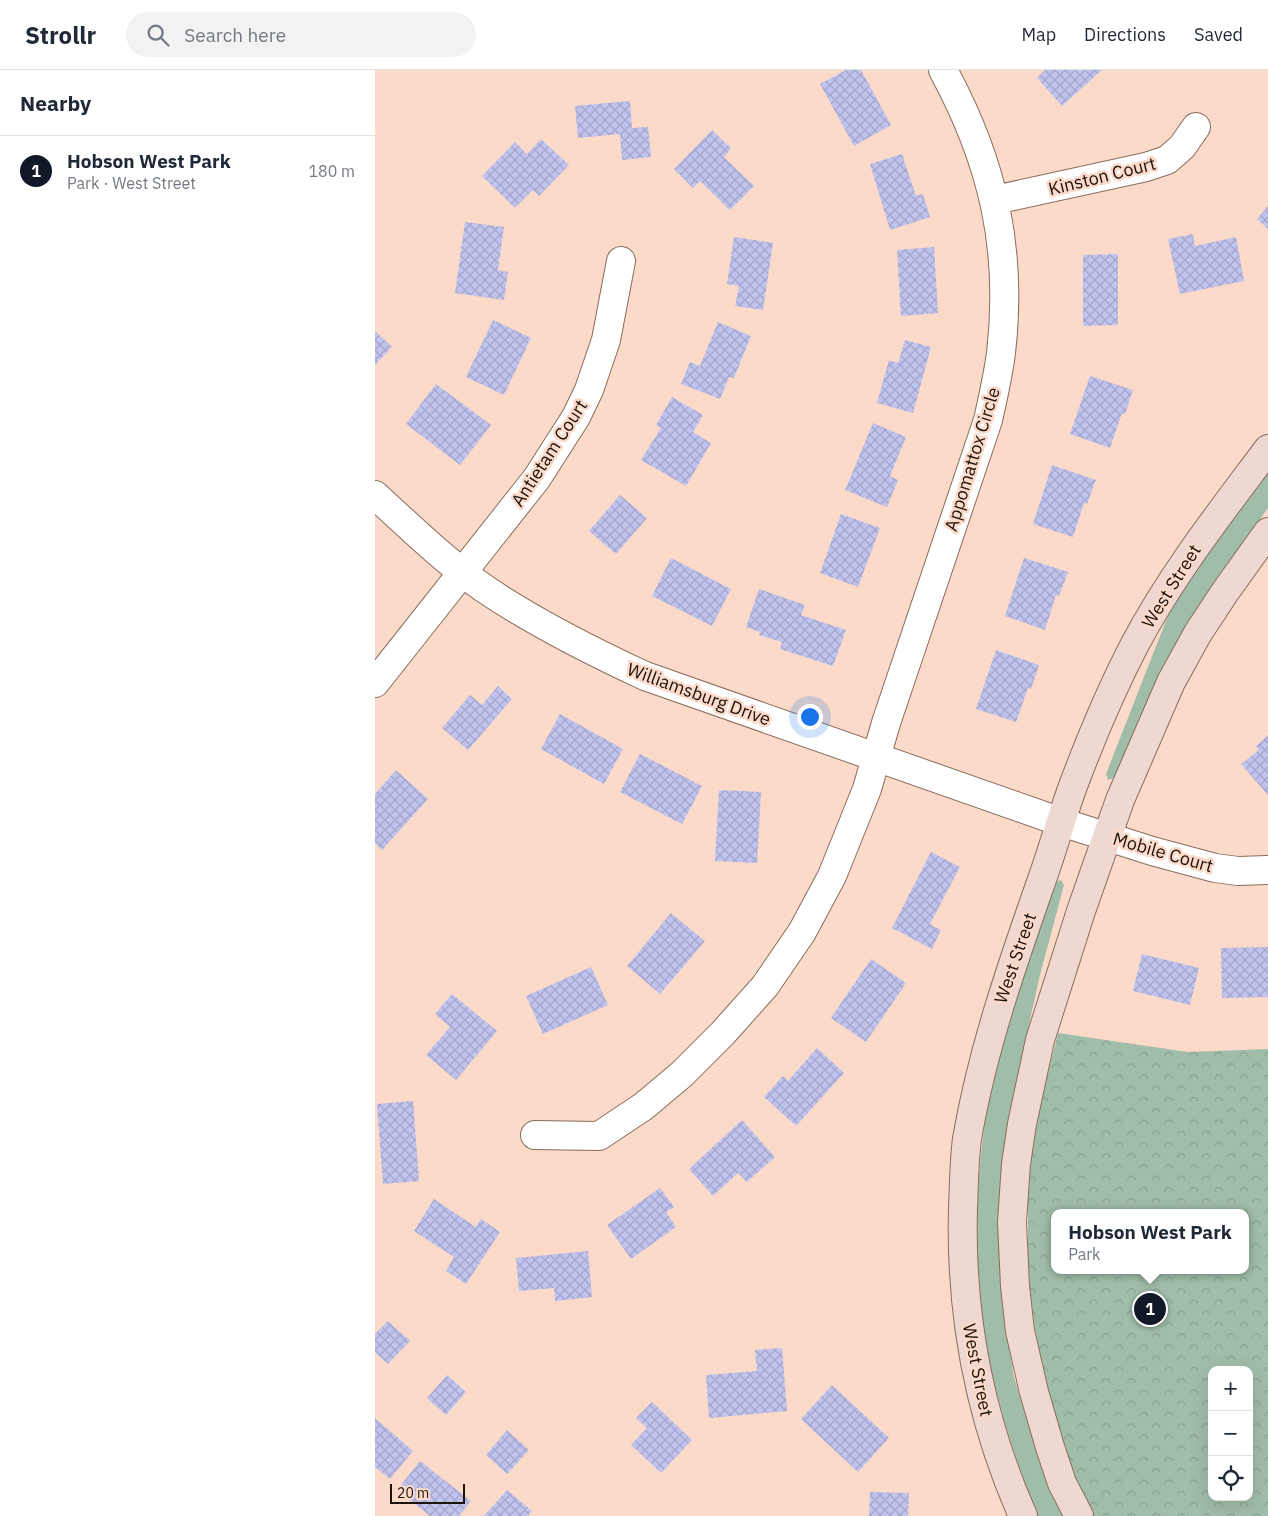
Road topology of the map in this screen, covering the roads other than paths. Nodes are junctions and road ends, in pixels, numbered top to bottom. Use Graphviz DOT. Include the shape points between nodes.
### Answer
graph roads {
  1 [pos="943,70"];
  2 [pos="1196,127"];
  3 [pos="995,200"];
  4 [pos="621,261"];
  5 [pos="1268,449"];
  6 [pos="375,495"];
  7 [pos="1268,532"];
  8 [pos="464,572"];
  9 [pos="375,683"];
  10 [pos="877,758"];
  11 [pos="1061,822"];
  12 [pos="1107,836"];
  13 [pos="1268,870"];
  14 [pos="535,1135"];
  15 [pos="1023,1516"];
  16 [pos="1079,1516"];
  1 -- 3 [label="street, Appomattox Circle" via="980,149"];
  2 -- 3 [label="street, Kinston Court" via="1182,147 1167,160"];
  3 -- 10 [label="street, Appomattox Circle" via="1005,280 996,385"];
  4 -- 8 [label="street, Antietam Court" via="606,340 577,417 537,478"];
  5 -- 11 [label="street, West Street" via="1193,549 1135,644 1094,733"];
  6 -- 8 [label="street, Williamsburg Drive"];
  7 -- 12 [label="street" via="1198,633 1175,674"];
  8 -- 9 [label="street, Antietam Court"];
  8 -- 10 [label="street, Williamsburg Drive" via="539,623 587,650 645,676"];
  10 -- 11 [label="street, Williamsburg Drive"];
  10 -- 14 [label="street, Appomattox Circle" via="832,876 802,932 765,986 723,1033 644,1106 599,1136"];
  11 -- 12 [label="street, Mobile Court"];
  11 -- 15 [label="street, West Street" via="998,1006 978,1084 964,1189 962,1247 967,1316 993,1438"];
  12 -- 13 [label="street, Mobile Court" via="1215,868"];
  12 -- 16 [label="street" via="1040,1040 1022,1124 1012,1222 1020,1330 1034,1392 1062,1483"];
}
